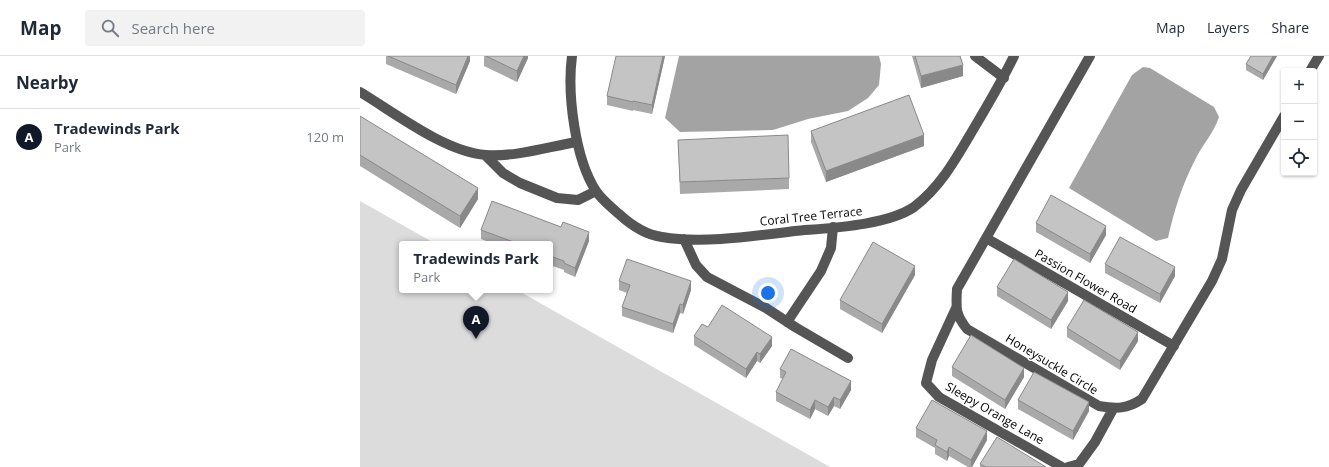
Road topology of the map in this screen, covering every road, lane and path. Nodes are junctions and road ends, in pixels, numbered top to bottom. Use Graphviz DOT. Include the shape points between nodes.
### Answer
graph roads {
  1 [pos="572,56"];
  2 [pos="975,56"];
  3 [pos="1014,56"];
  4 [pos="1090,56"];
  5 [pos="1319,56"];
  6 [pos="1312,68"];
  7 [pos="1004,78"];
  8 [pos="360,92"];
  9 [pos="1281,121"];
  10 [pos="577,142"];
  11 [pos="485,155"];
  12 [pos="596,191"];
  13 [pos="833,227"];
  14 [pos="986,238"];
  15 [pos="684,239"];
  16 [pos="956,308"];
  17 [pos="787,322"];
  18 [pos="1174,346"];
  19 [pos="848,358"];
  20 [pos="1114,409"];
  21 [pos="1062,467"];
  22 [pos="1068,467"];
  1 -- 10 [label="street, Coral Tree Terrace" via="570,70"];
  2 -- 7 [label="street"];
  3 -- 7 [label="street, Coral Tree Terrace"];
  4 -- 14 [label="street, Honeysuckle Circle"];
  5 -- 6 [label="street"];
  7 -- 13 [label="street, Coral Tree Terrace" via="950,168 935,188 913,207 888,218"];
  8 -- 11 [label="street" via="444,143"];
  9 -- 18 [label="street, Honeysuckle Circle" via="1241,190 1232,210 1219,265"];
  10 -- 11 [label="street" via="514,154"];
  10 -- 12 [label="street, Coral Tree Terrace" via="583,166"];
  11 -- 12 [label="street" via="503,173 557,198 578,200"];
  12 -- 15 [label="street, Coral Tree Terrace" via="624,219 641,231 661,237"];
  13 -- 15 [label="street, Coral Tree Terrace"];
  13 -- 17 [label="street" via="831,248 821,271"];
  14 -- 16 [label="street, Honeysuckle Circle" via="957,289"];
  14 -- 18 [label="street, Passion Flower Road"];
  15 -- 17 [label="street" via="696,266 707,277"];
  16 -- 20 [label="street, Honeysuckle Circle" via="958,317 967,329 1099,406"];
  16 -- 21 [label="street, Sleepy Orange Lane" via="932,360 926,383 939,397"];
  17 -- 19 [label="street"];
  18 -- 20 [label="street, Honeysuckle Circle" via="1142,399 1131,407"];
  20 -- 22 [label="street" via="1079,464"];
}
